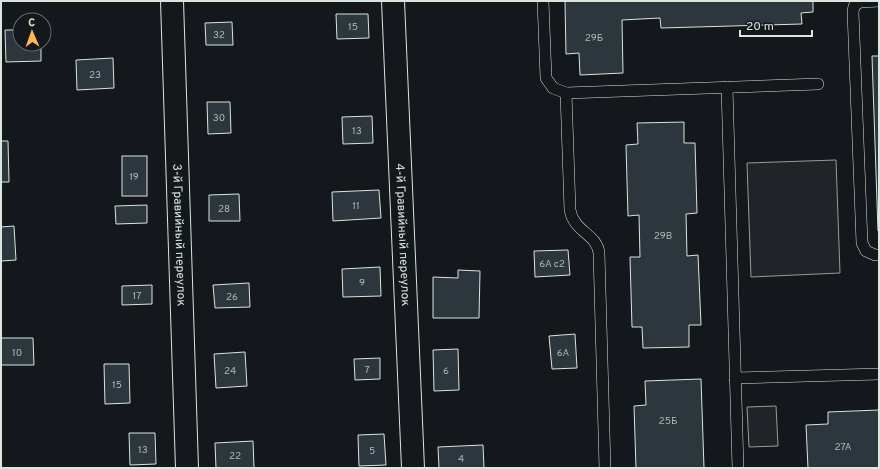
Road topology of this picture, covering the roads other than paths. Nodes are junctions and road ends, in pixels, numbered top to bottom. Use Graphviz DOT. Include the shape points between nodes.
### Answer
graph roads {
  1 [pos="172,1"];
  2 [pos="393,1"];
  3 [pos="543,1"];
  4 [pos="879,1"];
  5 [pos="818,84"];
  6 [pos="727,87"];
  7 [pos="566,93"];
  8 [pos="879,255"];
  9 [pos="879,374"];
  10 [pos="735,378"];
  11 [pos="187,468"];
  12 [pos="413,468"];
  13 [pos="605,468"];
  14 [pos="738,468"];
  1 -- 11 [label="street, 3-й Гравийный переулок"];
  2 -- 12 [label="street, 4-й Гравийный переулок"];
  3 -- 7 [label="lane" via="546,78 554,88"];
  4 -- 8 [label="lane" via="860,2 854,6 853,12 862,243 866,251"];
  5 -- 6 [label="lane"];
  6 -- 7 [label="lane"];
  6 -- 10 [label="lane"];
  7 -- 13 [label="lane" via="570,210 572,219 595,242 599,253"];
  9 -- 10 [label="lane"];
  10 -- 14 [label="lane"];
}
